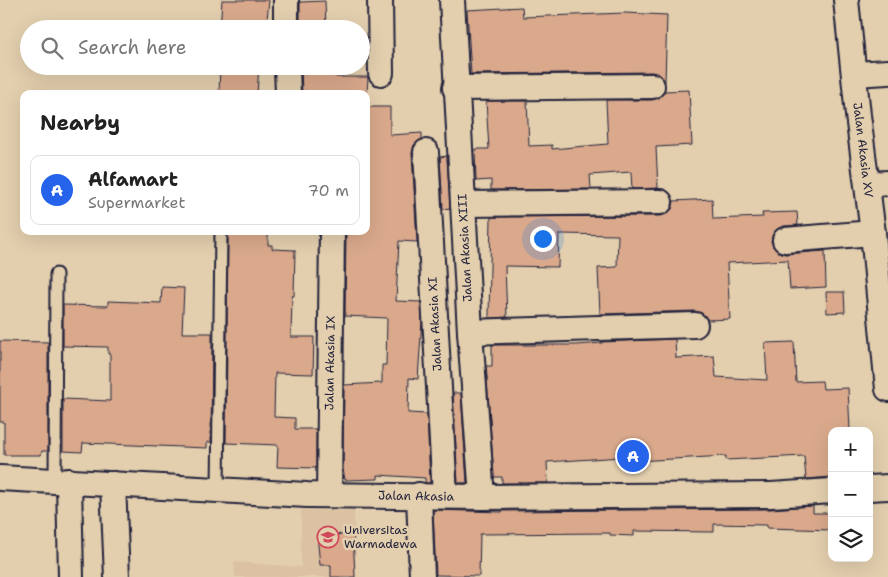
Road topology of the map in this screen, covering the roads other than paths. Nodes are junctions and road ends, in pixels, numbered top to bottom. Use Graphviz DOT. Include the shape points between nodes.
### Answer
graph roads {
  1 [pos="286,0"];
  2 [pos="380,0"];
  3 [pos="452,0"];
  4 [pos="846,0"];
  5 [pos="286,20"];
  6 [pos="888,72"];
  7 [pos="382,73"];
  8 [pos="854,74"];
  9 [pos="287,75"];
  10 [pos="652,86"];
  11 [pos="456,88"];
  12 [pos="288,90"];
  13 [pos="426,152"];
  14 [pos="878,183"];
  15 [pos="660,202"];
  16 [pos="463,204"];
  17 [pos="873,233"];
  18 [pos="221,235"];
  19 [pos="332,235"];
  20 [pos="785,240"];
  21 [pos="56,274"];
  22 [pos="883,291"];
  23 [pos="695,325"];
  24 [pos="470,332"];
  25 [pos="888,384"];
  26 [pos="0,478"];
  27 [pos="62,481"];
  28 [pos="113,484"];
  29 [pos="888,487"];
  30 [pos="873,488"];
  31 [pos="218,490"];
  32 [pos="828,491"];
  33 [pos="329,495"];
  34 [pos="419,495"];
  35 [pos="445,496"];
  36 [pos="482,496"];
  37 [pos="72,577"];
  38 [pos="117,577"];
  39 [pos="422,577"];
  1 -- 5 [label="street"];
  2 -- 7 [label="street"];
  3 -- 11 [label="street, Jalan Akasia XIII"];
  4 -- 8 [label="street, Jalan Akasia XV"];
  6 -- 8 [label="street"];
  8 -- 14 [label="street, Jalan Akasia XV"];
  9 -- 12 [label="street"];
  10 -- 11 [label="street"];
  11 -- 16 [label="street, Jalan Akasia XIII"];
  13 -- 35 [label="street, Jalan Akasia XI"];
  14 -- 17 [label="street, Jalan Akasia XV"];
  15 -- 16 [label="street"];
  16 -- 24 [label="street, Jalan Akasia XIII"];
  17 -- 20 [label="street"];
  17 -- 22 [label="street, Jalan Akasia XV"];
  18 -- 31 [label="lane"];
  19 -- 33 [label="street, Jalan Akasia IX"];
  21 -- 27 [label="lane"];
  22 -- 25 [label="street, Jalan Akasia XV"];
  23 -- 24 [label="street"];
  24 -- 36 [label="street, Jalan Akasia XIII"];
  26 -- 27 [label="street, Jalan Akasia"];
  27 -- 28 [label="street, Jalan Akasia"];
  27 -- 37 [label="street"];
  28 -- 31 [label="street, Jalan Akasia"];
  28 -- 38 [label="street"];
  29 -- 30 [label="street"];
  31 -- 33 [label="street, Jalan Akasia"];
  32 -- 36 [label="street, Jalan Akasia" via="771,495"];
  33 -- 34 [label="street, Jalan Akasia"];
  34 -- 35 [label="street, Jalan Akasia"];
  34 -- 39 [label="street"];
  35 -- 36 [label="street, Jalan Akasia"];
}
